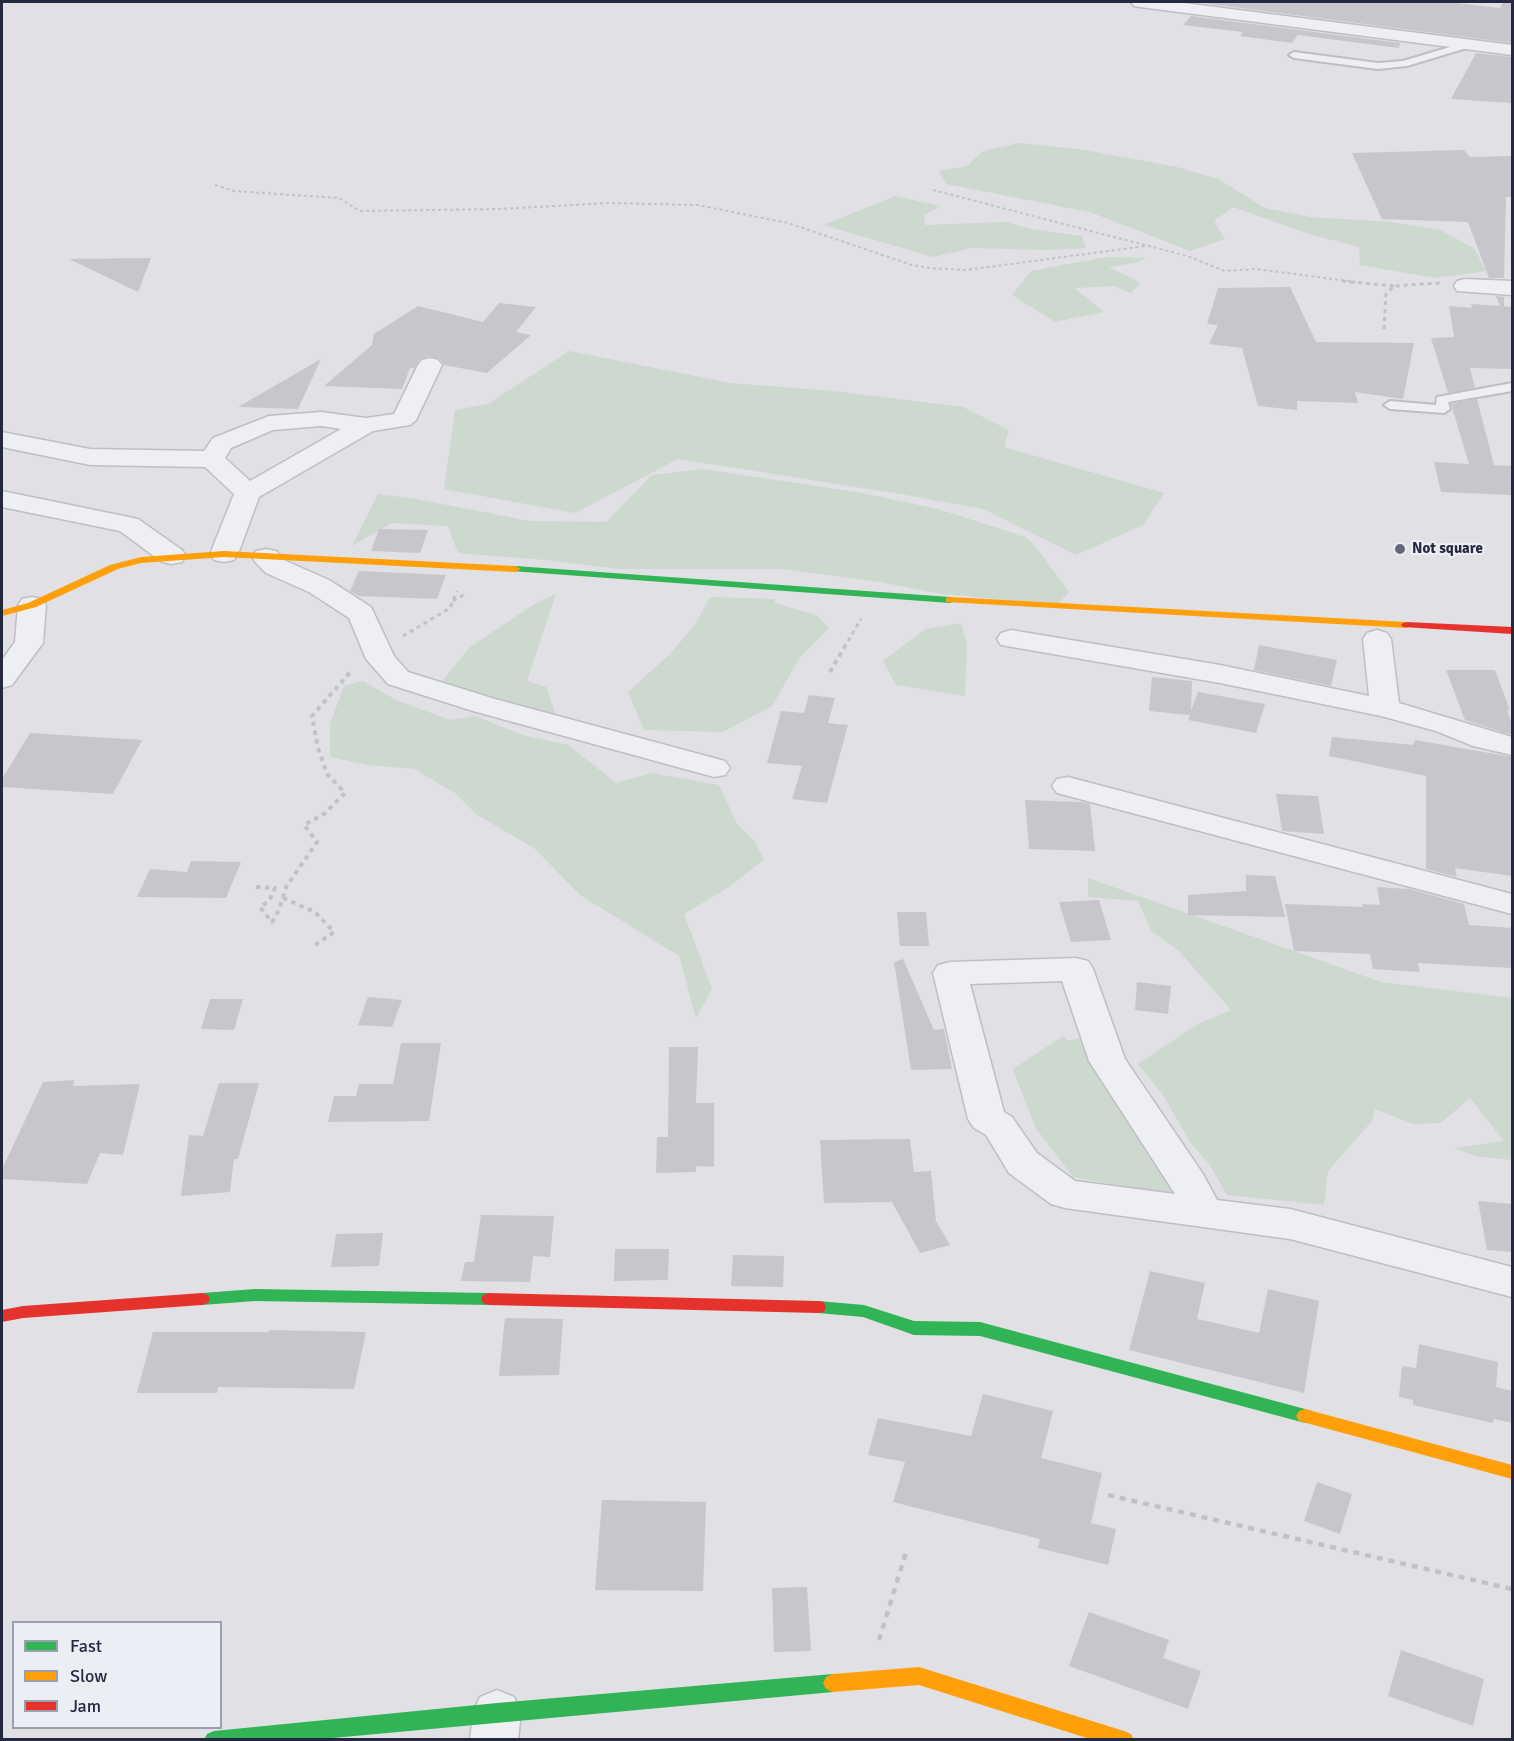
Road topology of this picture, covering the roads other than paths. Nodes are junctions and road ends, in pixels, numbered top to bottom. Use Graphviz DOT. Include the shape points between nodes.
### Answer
graph roads {
  1 [pos="1140,2"];
  2 [pos="1183,5"];
  3 [pos="1470,44"];
  4 [pos="1512,50"];
  5 [pos="1294,55"];
  6 [pos="1465,286"];
  7 [pos="1512,288"];
  8 [pos="430,365"];
  9 [pos="1512,387"];
  10 [pos="1390,405"];
  11 [pos="366,425"];
  12 [pos="2,440"];
  13 [pos="212,459"];
  14 [pos="248,493"];
  15 [pos="2,498"];
  16 [pos="224,554"];
  17 [pos="172,556"];
  18 [pos="266,557"];
  19 [pos="32,605"];
  20 [pos="2,613"];
  21 [pos="1512,631"];
  22 [pos="1011,639"];
  23 [pos="1377,639"];
  24 [pos="2,679"];
  25 [pos="1385,708"];
  26 [pos="1512,746"];
  27 [pos="714,768"];
  28 [pos="1068,786"];
  29 [pos="1512,904"];
  30 [pos="1205,1213"];
  31 [pos="1512,1282"];
  32 [pos="2,1316"];
  33 [pos="1512,1472"];
  34 [pos="496,1726"];
  35 [pos="214,1740"];
  36 [pos="1124,1740"];
  1 -- 2 [label="street"];
  2 -- 3 [label="street" via="1309,16"];
  3 -- 4 [label="street"];
  3 -- 5 [label="lane" via="1404,64 1378,66"];
  6 -- 7 [label="street"];
  8 -- 11 [label="street" via="407,416"];
  9 -- 10 [label="lane" via="1441,400 1444,409"];
  11 -- 13 [label="street" via="321,419 269,423 222,443"];
  11 -- 14 [label="street"];
  12 -- 13 [label="street" via="90,457"];
  13 -- 14 [label="street"];
  14 -- 16 [label="street"];
  15 -- 17 [label="street" via="129,525"];
  16 -- 17 [label="street"];
  16 -- 18 [label="street"];
  17 -- 19 [label="street" via="114,567"];
  18 -- 21 [label="street"];
  18 -- 27 [label="street" via="276,567 319,586 361,613 381,659 398,678"];
  19 -- 20 [label="street"];
  19 -- 24 [label="street" via="29,643"];
  22 -- 25 [label="street" via="1220,674"];
  23 -- 25 [label="street"];
  25 -- 26 [label="street"];
  28 -- 29 [label="street"];
  30 -- 30 [label="street" via="1065,1194 1023,1163 999,1126 987,1119 950,973 1076,969 1107,1060"];
  30 -- 31 [label="street" via="1290,1224"];
  32 -- 33 [label="street" via="255,1295 793,1305 864,1311 914,1328 980,1329"];
  34 -- 35 [label="street"];
  34 -- 36 [label="street" via="919,1676"];
}
